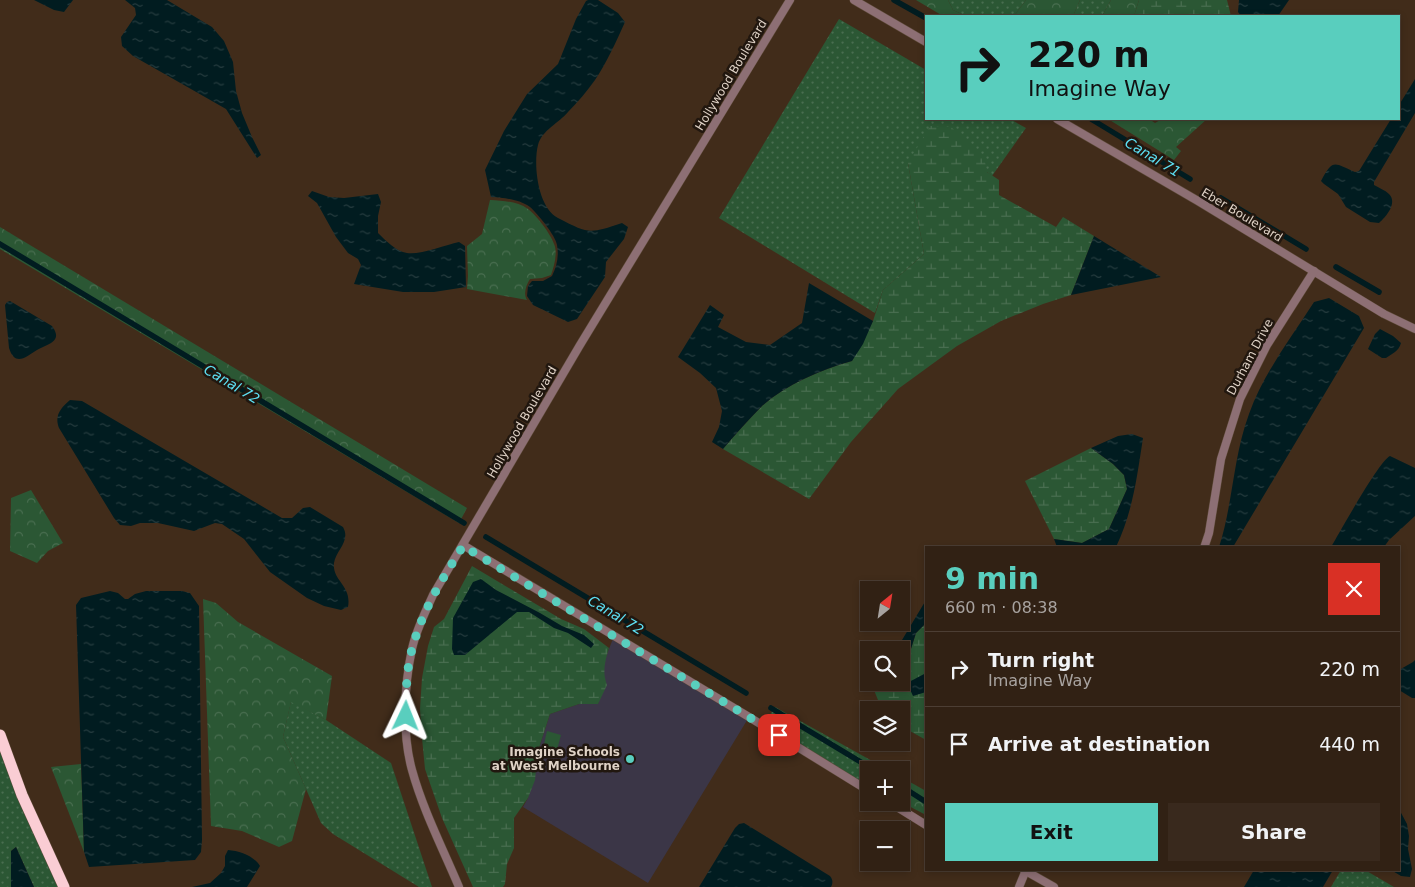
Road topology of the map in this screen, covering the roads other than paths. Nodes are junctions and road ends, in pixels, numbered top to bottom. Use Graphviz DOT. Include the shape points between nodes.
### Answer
graph roads {
  1 [pos="790,0"];
  2 [pos="854,0"];
  3 [pos="925,41"];
  4 [pos="1059,120"];
  5 [pos="1314,271"];
  6 [pos="1415,329"];
  7 [pos="463,546"];
  8 [pos="1205,546"];
  9 [pos="0,735"];
  10 [pos="860,785"];
  11 [pos="903,811"];
  12 [pos="925,824"];
  13 [pos="1026,871"];
  14 [pos="1028,871"];
  15 [pos="64,887"];
  16 [pos="460,887"];
  17 [pos="1019,887"];
  18 [pos="1054,887"];
  1 -- 7 [label="street, Hollywood Boulevard" via="585,336"];
  2 -- 3 [label="street"];
  4 -- 5 [label="street, Eber Boulevard"];
  5 -- 6 [label="street, Eber Boulevard"];
  5 -- 8 [label="street, Durham Drive" via="1267,345 1240,399 1221,459"];
  7 -- 10 [label="street"];
  7 -- 16 [label="street, Hollywood Boulevard" via="421,620 412,648 406,702 412,768"];
  9 -- 15 [label="highway" via="22,796"];
  11 -- 12 [label="street"];
  13 -- 17 [label="street"];
  14 -- 18 [label="street"];
}
